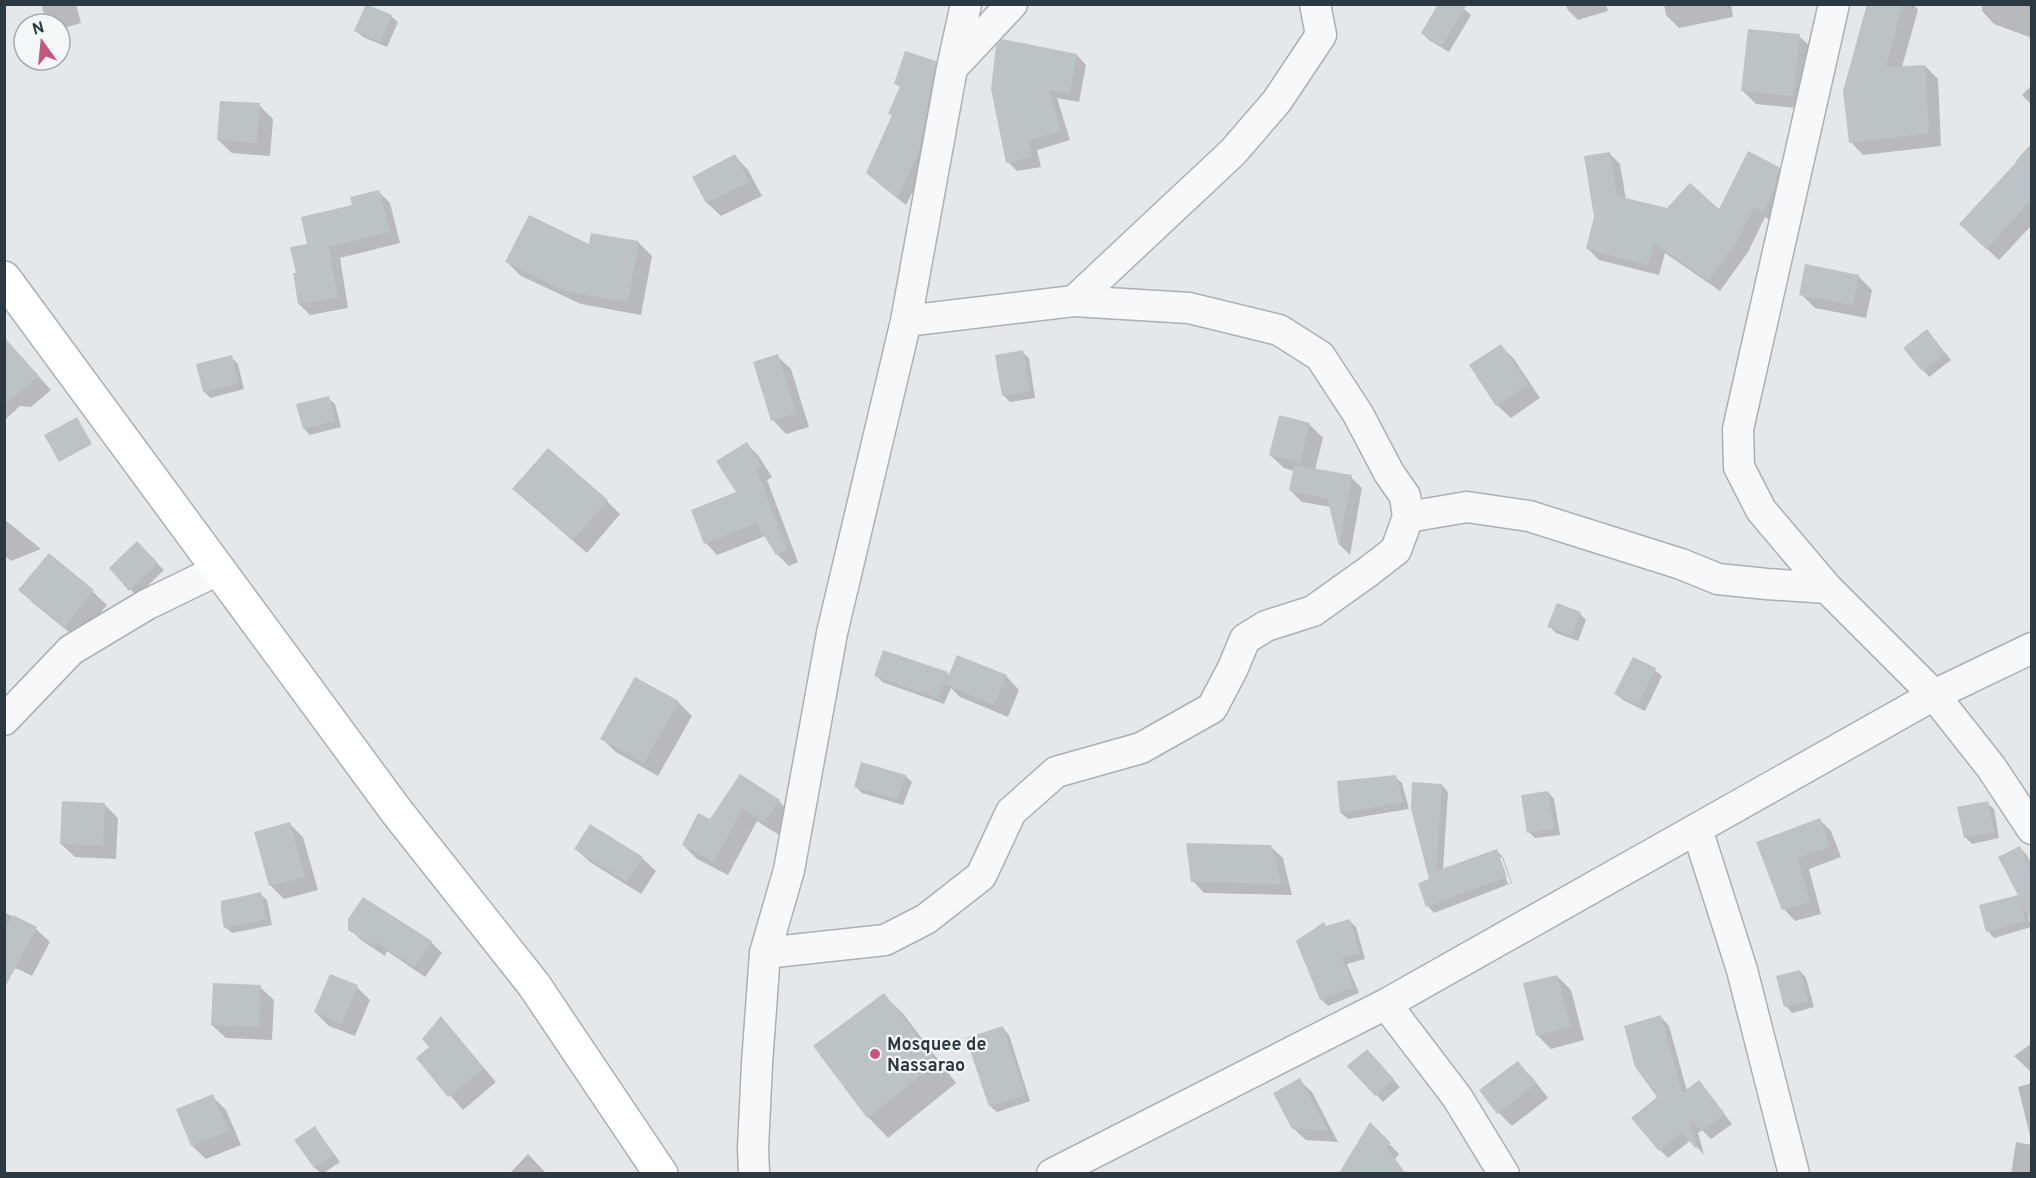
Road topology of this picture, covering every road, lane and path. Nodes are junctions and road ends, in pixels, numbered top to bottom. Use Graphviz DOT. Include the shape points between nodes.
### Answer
graph roads {
  1 [pos="966,4"];
  2 [pos="1012,4"];
  3 [pos="1315,4"];
  4 [pos="1834,4"];
  5 [pos="952,68"];
  6 [pos="4,278"];
  7 [pos="1074,301"];
  8 [pos="906,321"];
  9 [pos="1408,517"];
  10 [pos="218,570"];
  11 [pos="1827,588"];
  12 [pos="2031,648"];
  13 [pos="1934,695"];
  14 [pos="4,720"];
  15 [pos="2031,829"];
  16 [pos="1697,830"];
  17 [pos="765,953"];
  18 [pos="1386,1004"];
  19 [pos="661,1173"];
  20 [pos="754,1173"];
  21 [pos="1052,1173"];
  22 [pos="1504,1173"];
  23 [pos="1794,1173"];
  1 -- 5 [label="street"];
  2 -- 5 [label="street"];
  3 -- 7 [label="street" via="1322,35 1277,101 1233,152"];
  4 -- 11 [label="street" via="1738,429 1739,467 1761,510"];
  5 -- 8 [label="street"];
  6 -- 10 [label="street"];
  7 -- 8 [label="street"];
  7 -- 9 [label="street" via="1189,308 1279,330 1320,356 1405,496"];
  8 -- 17 [label="street" via="832,633 789,870"];
  9 -- 11 [label="street" via="1467,507 1529,516 1718,579"];
  9 -- 17 [label="street" via="1396,550 1369,571 1313,611 1266,626 1245,639 1212,708 1141,747 1056,772 1011,813 981,876 926,919 885,940"];
  10 -- 14 [label="street" via="146,605 71,650"];
  10 -- 19 [label="street" via="397,812 534,985"];
  11 -- 13 [label="street"];
  12 -- 13 [label="street"];
  13 -- 15 [label="street" via="1991,767"];
  13 -- 16 [label="street"];
  16 -- 18 [label="street"];
  16 -- 23 [label="street" via="1742,970"];
  17 -- 20 [label="street"];
  18 -- 21 [label="street"];
  18 -- 22 [label="street" via="1457,1097"];
}
